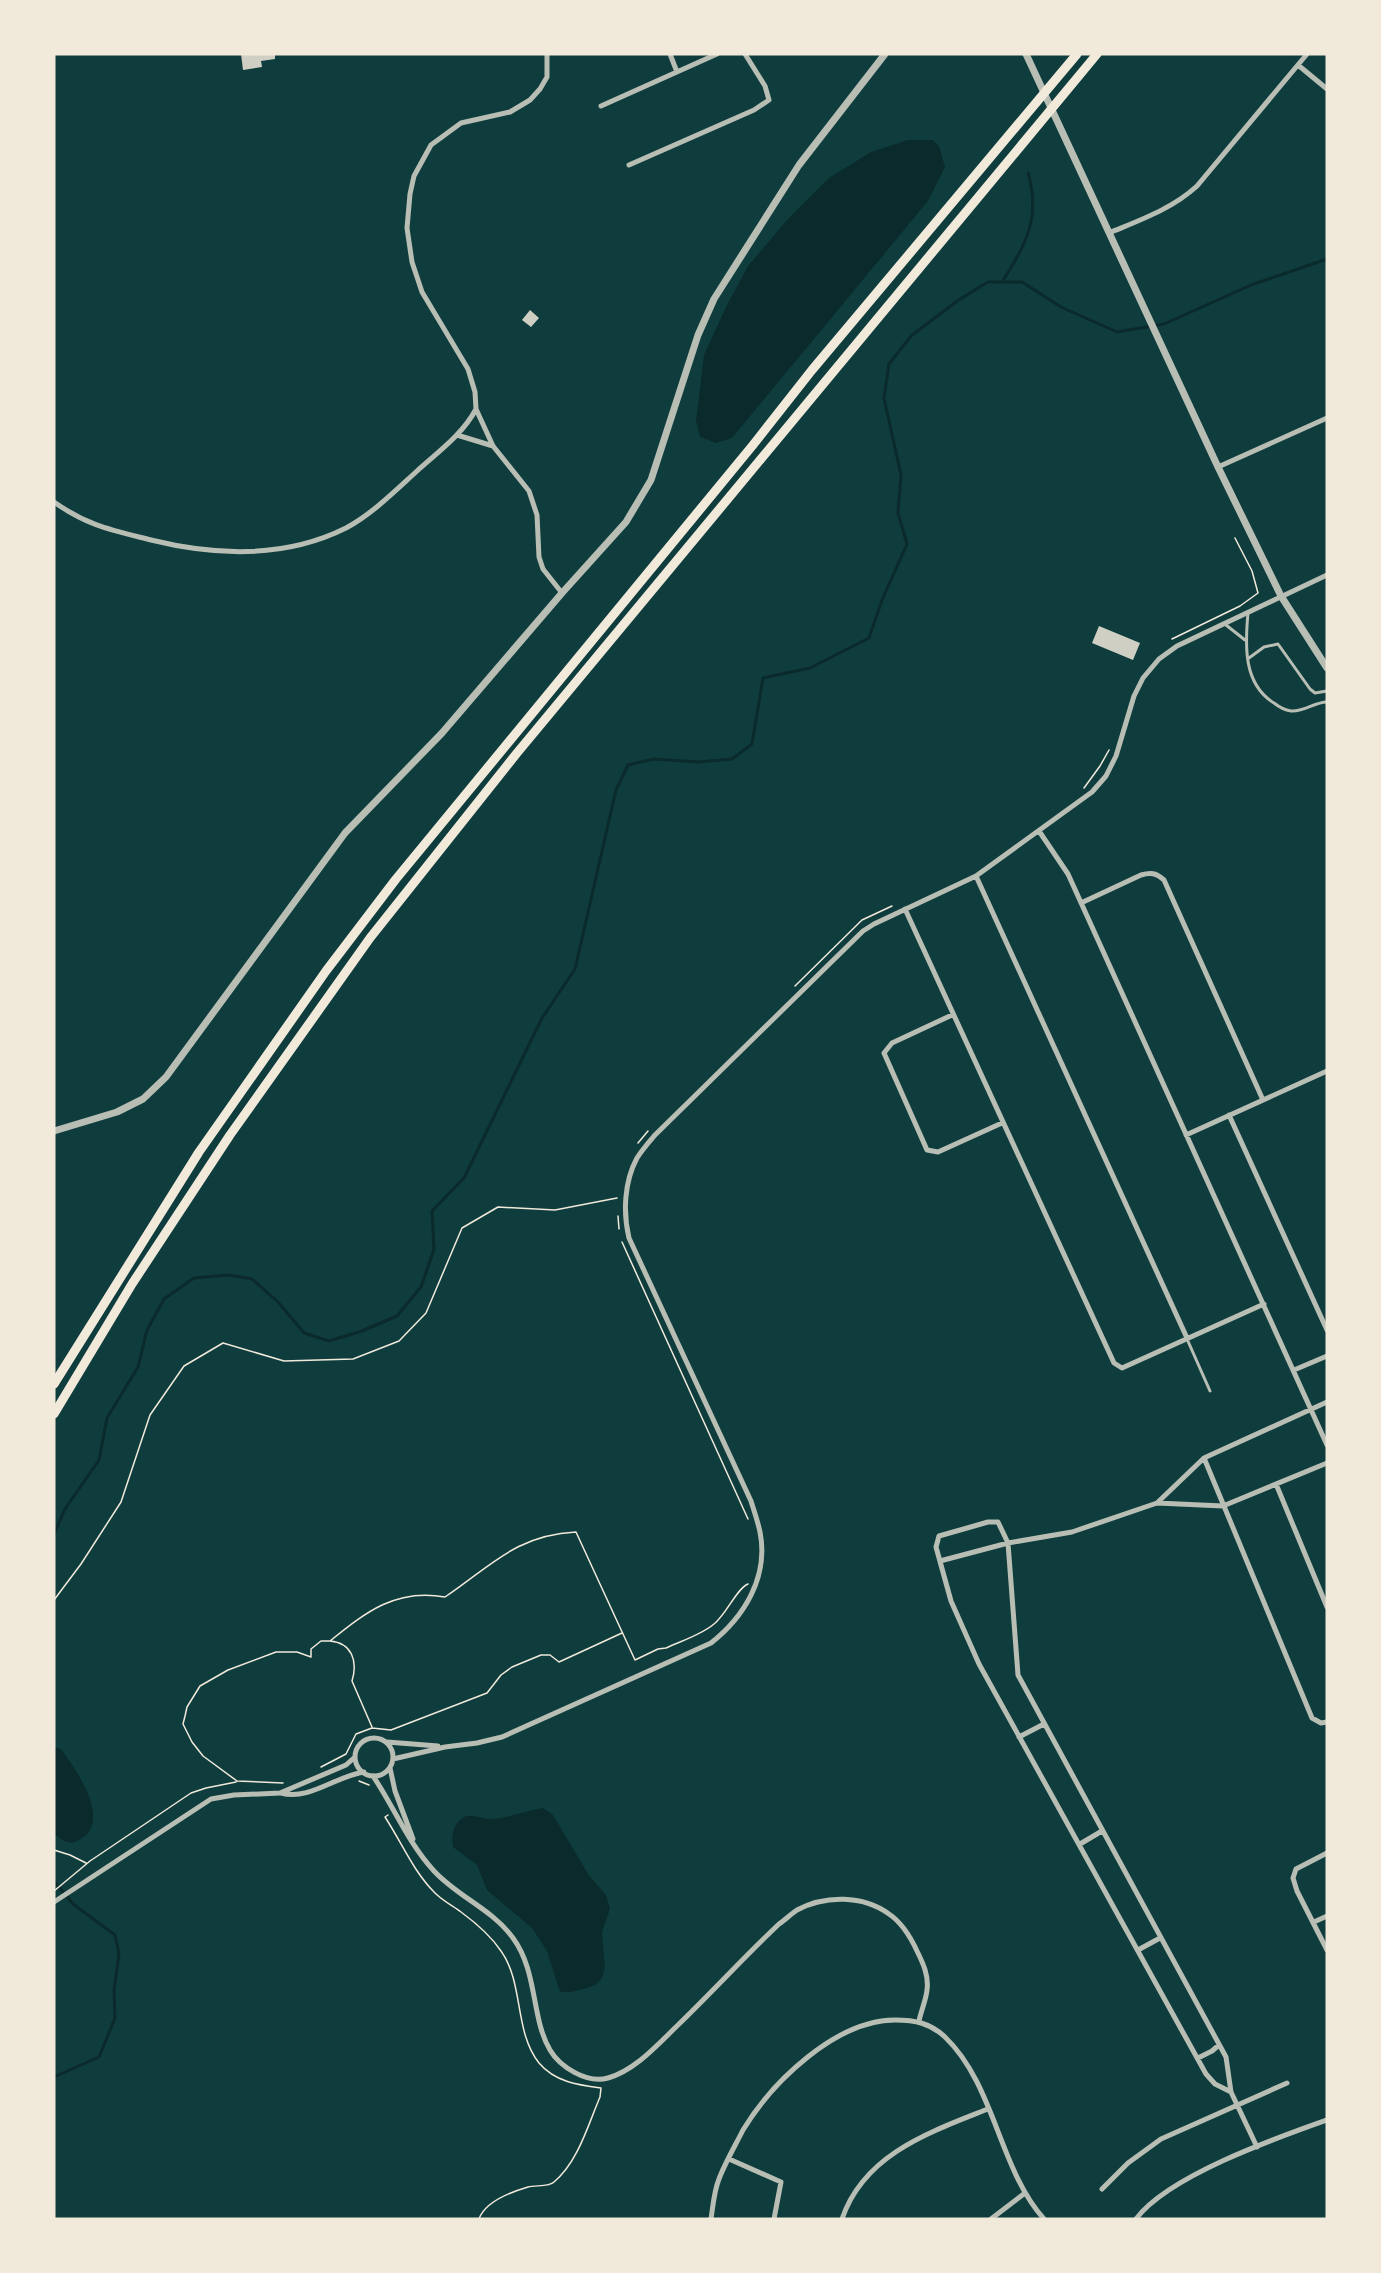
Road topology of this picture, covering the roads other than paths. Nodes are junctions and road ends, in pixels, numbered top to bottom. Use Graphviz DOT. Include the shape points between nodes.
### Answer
graph roads {
  1 [pos="547,54"];
  2 [pos="670,54"];
  3 [pos="717,54"];
  4 [pos="745,54"];
  5 [pos="885,54"];
  6 [pos="1026,54"];
  7 [pos="1077,54"];
  8 [pos="1097,54"];
  9 [pos="1307,54"];
  10 [pos="1298,65"];
  11 [pos="677,72"];
  12 [pos="1327,89"];
  13 [pos="601,106"];
  14 [pos="629,165"];
  15 [pos="1108,233"];
  16 [pos="476,409"];
  17 [pos="1327,418"];
  18 [pos="457,435"];
  19 [pos="493,446"];
  20 [pos="1218,467"];
  21 [pos="54,502"];
  22 [pos="1327,575"];
  23 [pos="562,593"];
  24 [pos="1281,596"];
  25 [pos="1248,612"];
  26 [pos="1224,623"];
  27 [pos="1245,640"];
  28 [pos="1249,658"];
  29 [pos="1327,668"];
  30 [pos="1327,691"];
  31 [pos="1327,702"];
  32 [pos="1039,831"];
  33 [pos="976,876"];
  34 [pos="1081,903"];
  35 [pos="905,909"];
  36 [pos="952,1015"];
  37 [pos="1327,1071"];
  38 [pos="1263,1100"];
  39 [pos="1229,1115"];
  40 [pos="1002,1123"];
  41 [pos="54,1131"];
  42 [pos="1186,1135"];
  43 [pos="1264,1304"];
  44 [pos="1327,1330"];
  45 [pos="1187,1338"];
  46 [pos="1327,1356"];
  47 [pos="1294,1370"];
  48 [pos="54,1384"];
  49 [pos="1210,1390"];
  50 [pos="1327,1402"];
  51 [pos="1312,1409"];
  52 [pos="54,1414"];
  53 [pos="1327,1445"];
  54 [pos="1203,1458"];
  55 [pos="1327,1463"];
  56 [pos="1276,1484"];
  57 [pos="1157,1503"];
  58 [pos="1223,1506"];
  59 [pos="1008,1543"];
  60 [pos="939,1561"];
  61 [pos="1327,1606"];
  62 [pos="1327,1722"];
  63 [pos="1044,1724"];
  64 [pos="1019,1737"];
  65 [pos="386,1742"];
  66 [pos="445,1747"];
  67 [pos="355,1757"];
  68 [pos="393,1759"];
  69 [pos="390,1768"];
  70 [pos="364,1772"];
  71 [pos="373,1776"];
  72 [pos="280,1793"];
  73 [pos="1102,1831"];
  74 [pos="1080,1844"];
  75 [pos="416,1846"];
  76 [pos="1327,1853"];
  77 [pos="54,1901"];
  78 [pos="1327,1916"];
  79 [pos="1314,1922"];
  80 [pos="1160,1938"];
  81 [pos="1326,1946"];
  82 [pos="1138,1950"];
  83 [pos="919,2021"];
  84 [pos="1219,2045"];
  85 [pos="1198,2058"];
  86 [pos="1287,2083"];
  87 [pos="1231,2092"];
  88 [pos="1237,2105"];
  89 [pos="988,2109"];
  90 [pos="1327,2120"];
  91 [pos="1257,2146"];
  92 [pos="729,2159"];
  93 [pos="1102,2189"];
  94 [pos="1025,2193"];
  95 [pos="711,2219"];
  96 [pos="774,2219"];
  97 [pos="842,2219"];
  98 [pos="991,2219"];
  99 [pos="1044,2219"];
  100 [pos="1136,2219"];
  1 -- 16 [label="street" via="547,77 538,92 510,112 461,123 443,134 421,161 410,194 407,228 417,278 468,369"];
  2 -- 11 [label="street"];
  3 -- 11 [label="street"];
  4 -- 14 [label="street" via="769,100"];
  5 -- 23 [label="street" via="799,165 714,299 695,344 651,480 626,522"];
  6 -- 15 [label="street"];
  7 -- 48 [label="highway" via="812,370 396,879 199,1152"];
  8 -- 52 [label="highway" via="517,753 370,939 217,1155 132,1284"];
  9 -- 10 [label="street"];
  10 -- 12 [label="street"];
  10 -- 15 [label="street" via="1185,197"];
  11 -- 13 [label="street"];
  15 -- 20 [label="street"];
  16 -- 18 [label="street"];
  16 -- 19 [label="street"];
  17 -- 20 [label="street"];
  18 -- 19 [label="street"];
  18 -- 21 [label="street" via="369,512 347,527 295,547 220,553 184,548 94,525"];
  19 -- 23 [label="street" via="529,491 537,515 538,558"];
  20 -- 24 [label="street"];
  22 -- 24 [label="street"];
  23 -- 41 [label="street" via="442,733 345,833 166,1077 143,1099 117,1112"];
  24 -- 25 [label="street"];
  24 -- 29 [label="street"];
  25 -- 26 [label="street"];
  25 -- 27 [label="lane"];
  26 -- 27 [label="lane"];
  26 -- 32 [label="street" via="1177,646 1150,669 1134,696 1116,756 1099,785"];
  27 -- 28 [label="lane"];
  28 -- 30 [label="lane" via="1264,647 1278,644 1310,689 1315,693"];
  28 -- 31 [label="lane" via="1254,684 1264,697 1284,709 1300,711"];
  32 -- 33 [label="street"];
  32 -- 34 [label="street" via="1058,857"];
  33 -- 35 [label="street"];
  33 -- 45 [label="street"];
  34 -- 38 [label="street" via="1141,875 1158,874 1164,880"];
  34 -- 42 [label="street"];
  35 -- 36 [label="street"];
  35 -- 66 [label="street" via="863,931 655,1135 637,1159 627,1188 624,1220 629,1238 751,1500 761,1534 760,1565 751,1598 736,1620 711,1643 522,1730"];
  36 -- 40 [label="street"];
  36 -- 40 [label="street" via="892,1044 885,1053 927,1150 938,1152"];
  37 -- 38 [label="street"];
  38 -- 39 [label="street"];
  39 -- 42 [label="street"];
  39 -- 44 [label="street"];
  40 -- 45 [label="street" via="1113,1363 1122,1368"];
  42 -- 43 [label="street"];
  43 -- 45 [label="street"];
  43 -- 47 [label="street"];
  45 -- 49 [label="lane"];
  46 -- 47 [label="street"];
  47 -- 51 [label="street"];
  50 -- 51 [label="street"];
  51 -- 53 [label="street"];
  51 -- 54 [label="street"];
  54 -- 57 [label="street"];
  54 -- 58 [label="street"];
  55 -- 56 [label="street"];
  56 -- 58 [label="street"];
  56 -- 61 [label="street"];
  57 -- 58 [label="street"];
  57 -- 59 [label="street" via="1072,1532"];
  58 -- 62 [label="street" via="1312,1718"];
  59 -- 60 [label="street"];
  59 -- 60 [label="street" via="998,1522 988,1522 939,1536"];
  59 -- 63 [label="street" via="1018,1675"];
  60 -- 64 [label="street" via="951,1601 979,1664"];
  63 -- 64 [label="street"];
  63 -- 73 [label="street"];
  64 -- 74 [label="street"];
  65 -- 66 [label="street"];
  65 -- 67 [label="street" via="366,1740"];
  65 -- 68 [label="street"];
  66 -- 68 [label="street"];
  67 -- 70 [label="street"];
  67 -- 72 [label="street" via="346,1765"];
  68 -- 69 [label="street"];
  69 -- 71 [label="street"];
  69 -- 75 [label="street" via="394,1791"];
  70 -- 71 [label="street"];
  70 -- 72 [label="street" via="304,1793"];
  71 -- 75 [label="street"];
  72 -- 77 [label="street" via="210,1799"];
  73 -- 74 [label="street"];
  73 -- 80 [label="street"];
  74 -- 82 [label="street"];
  75 -- 83 [label="street" via="445,1882 486,1910 513,1938 534,1987 550,2049 569,2069 585,2077 606,2079 625,2071 653,2049 779,1924 797,1911 825,1901 852,1899 891,1915 901,1926 925,1967 928,1989"];
  76 -- 79 [label="street" via="1296,1869 1293,1878"];
  78 -- 79 [label="street"];
  79 -- 81 [label="street"];
  80 -- 82 [label="street"];
  80 -- 84 [label="street"];
  82 -- 85 [label="street"];
  83 -- 89 [label="street" via="940,2033 959,2054"];
  83 -- 92 [label="street" via="881,2020 848,2030 825,2043 770,2094 744,2129"];
  84 -- 85 [label="street"];
  84 -- 87 [label="street" via="1227,2063"];
  85 -- 87 [label="street" via="1215,2084"];
  86 -- 88 [label="street"];
  87 -- 88 [label="street"];
  88 -- 91 [label="street"];
  88 -- 93 [label="street" via="1161,2139 1128,2163"];
  89 -- 94 [label="street"];
  89 -- 97 [label="street" via="905,2145 887,2158 865,2177"];
  90 -- 91 [label="street"];
  91 -- 100 [label="street" via="1177,2185"];
  92 -- 95 [label="street" via="718,2181"];
  92 -- 96 [label="street" via="781,2182"];
  94 -- 98 [label="street"];
  94 -- 99 [label="street"];
}
